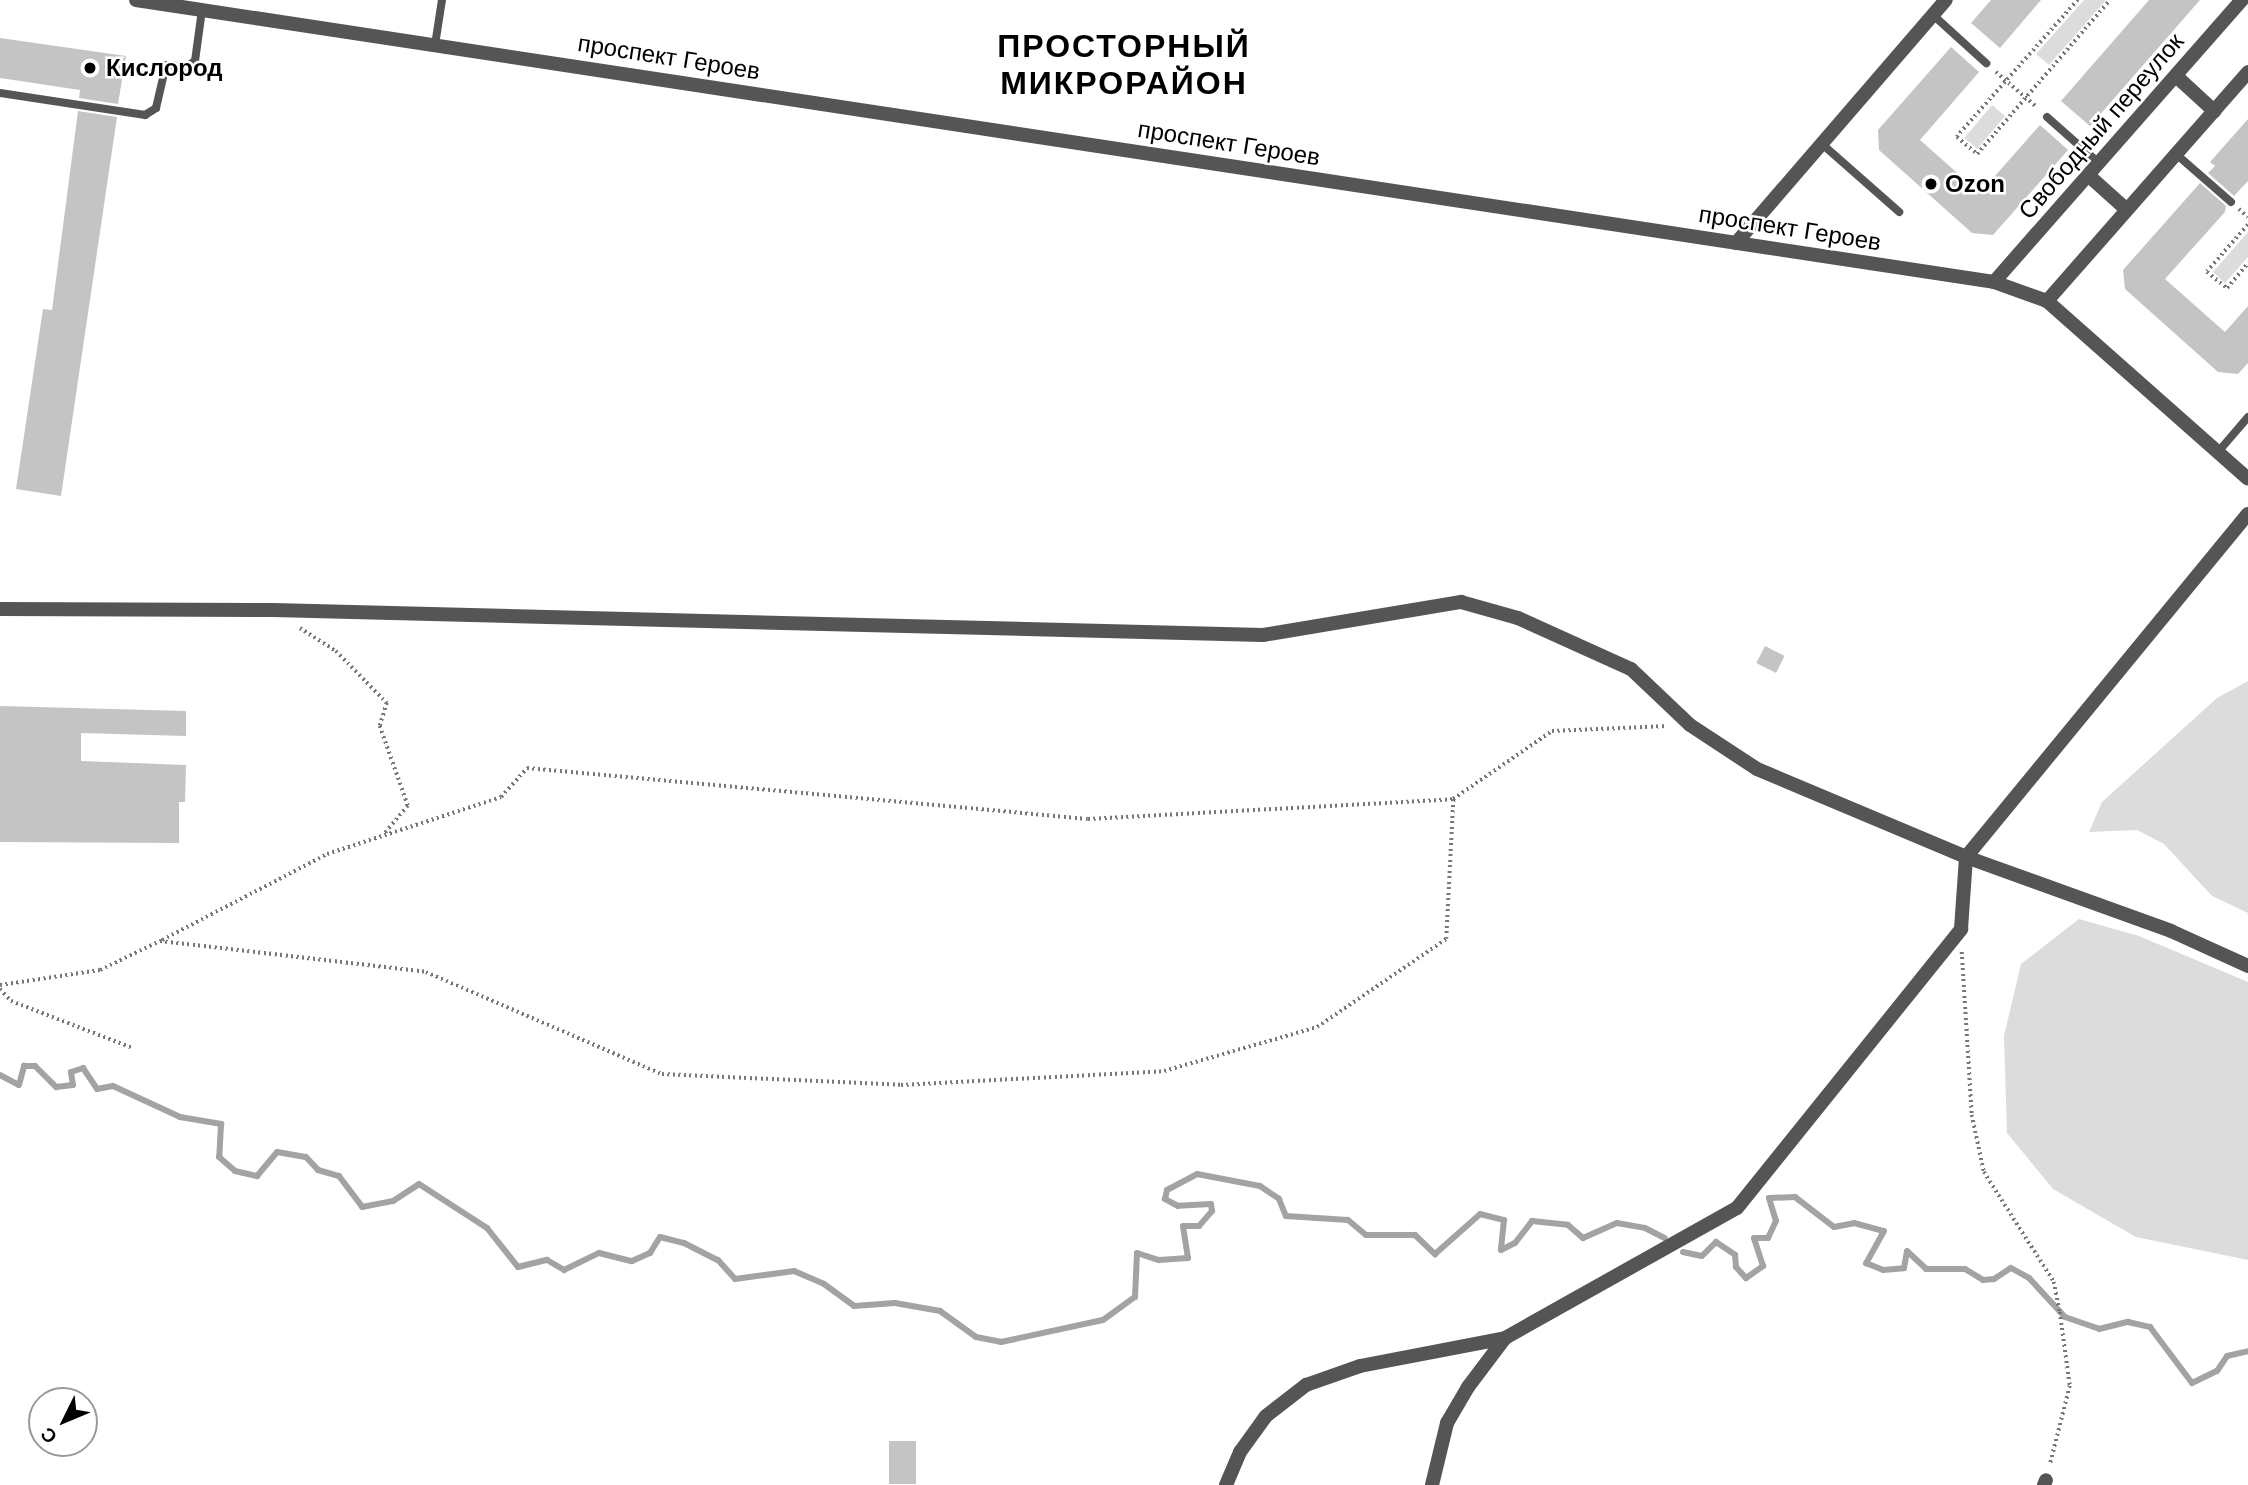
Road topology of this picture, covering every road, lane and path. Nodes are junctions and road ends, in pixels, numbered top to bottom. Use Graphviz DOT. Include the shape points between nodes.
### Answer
graph roads {
  1 [pos="136,0"];
  2 [pos="442,0"];
  3 [pos="1946,0"];
  4 [pos="2078,0"];
  5 [pos="2110,0"];
  6 [pos="2242,0"];
  7 [pos="203,5"];
  8 [pos="1933,15"];
  9 [pos="435,45"];
  10 [pos="1986,63"];
  11 [pos="2248,72"];
  12 [pos="2176,76"];
  13 [pos="2007,81"];
  14 [pos="0,93"];
  15 [pos="2026,98"];
  16 [pos="2214,111"];
  17 [pos="2047,117"];
  18 [pos="1822,144"];
  19 [pos="2176,154"];
  20 [pos="2099,163"];
  21 [pos="2088,176"];
  22 [pos="2231,202"];
  23 [pos="2127,209"];
  24 [pos="1899,212"];
  25 [pos="2248,225"];
  26 [pos="1736,243"];
  27 [pos="2248,263"];
  28 [pos="1994,282"];
  29 [pos="2047,301"];
  30 [pos="2248,417"];
  31 [pos="2218,453"];
  32 [pos="2248,479"];
  33 [pos="2248,514"];
  34 [pos="0,609"];
  35 [pos="273,610"];
  36 [pos="1690,725"];
  37 [pos="1453,799"];
  38 [pos="383,837"];
  39 [pos="1966,857"];
  40 [pos="1961,929"];
  41 [pos="160,941"];
  42 [pos="2248,966"];
  43 [pos="0,987"];
  44 [pos="133,1048"];
  45 [pos="1505,1338"];
  46 [pos="2045,1483"];
  47 [pos="1226,1485"];
  48 [pos="1432,1485"];
  1 -- 7 [label="street, проспект Героев"];
  2 -- 9 [label="lane"];
  3 -- 8 [label="street"];
  4 -- 13 [label="path"];
  5 -- 15 [label="path"];
  6 -- 12 [label="street, Свободный переулок"];
  7 -- 9 [label="street, проспект Героев"];
  7 -- 14 [label="lane" via="195,61 186,66 166,65 156,108 145,116"];
  8 -- 10 [label="lane"];
  8 -- 18 [label="street"];
  9 -- 26 [label="street, проспект Героев"];
  10 -- 13 [label="path"];
  11 -- 16 [label="street"];
  12 -- 16 [label="street"];
  12 -- 20 [label="street, Свободный переулок"];
  13 -- 15 [label="path"];
  13 -- 15 [label="path" via="1957,137 1977,154"];
  15 -- 17 [label="path"];
  16 -- 19 [label="street"];
  17 -- 20 [label="lane"];
  18 -- 24 [label="lane"];
  18 -- 26 [label="street"];
  19 -- 22 [label="lane"];
  19 -- 23 [label="street"];
  20 -- 21 [label="street, Свободный переулок"];
  21 -- 23 [label="street"];
  21 -- 28 [label="street, Свободный переулок"];
  23 -- 29 [label="street"];
  25 -- 27 [label="path" via="2207,272 2227,288"];
  26 -- 28 [label="street, проспект Героев"];
  28 -- 29 [label="street, проспект Героев"];
  29 -- 31 [label="street, проспект Героев"];
  30 -- 31 [label="lane"];
  31 -- 32 [label="street, проспект Героев"];
  33 -- 39 [label="street"];
  34 -- 35 [label="street"];
  35 -- 36 [label="street" via="1262,635 1461,602 1518,618 1631,669"];
  35 -- 38 [label="path" via="337,651 387,703 380,726 408,806"];
  36 -- 37 [label="path" via="1552,731"];
  36 -- 39 [label="street" via="1757,769"];
  37 -- 38 [label="path" via="1088,819 527,768 501,797"];
  37 -- 41 [label="path" via="1446,939 1317,1027 1164,1071 901,1085 662,1074 426,972"];
  38 -- 41 [label="path" via="327,854"];
  39 -- 40 [label="street"];
  39 -- 42 [label="street" via="2171,931"];
  40 -- 45 [label="street" via="1737,1208"];
  40 -- 46 [label="path" via="1972,1115 1984,1172 2054,1282 2060,1312 2070,1386"];
  41 -- 43 [label="path" via="100,970"];
  43 -- 44 [label="path" via="11,1001"];
  45 -- 47 [label="street" via="1360,1366 1306,1385 1266,1416 1240,1452"];
  45 -- 48 [label="street" via="1447,1423"];
}
